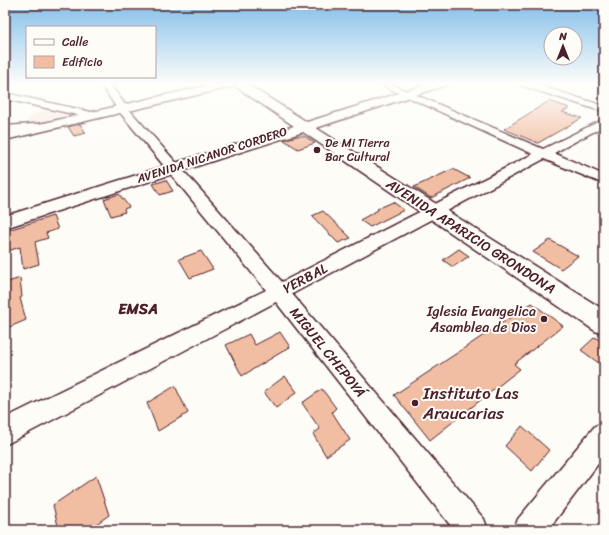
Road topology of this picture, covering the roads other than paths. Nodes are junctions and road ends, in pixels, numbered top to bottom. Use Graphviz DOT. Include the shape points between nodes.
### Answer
graph roads {
  1 [pos="59,108"];
  2 [pos="122,108"];
  3 [pos="276,108"];
  4 [pos="361,108"];
  5 [pos="438,108"];
  6 [pos="91,115"];
  7 [pos="604,122"];
  8 [pos="49,125"];
  9 [pos="304,126"];
  10 [pos="5,129"];
  11 [pos="5,136"];
  12 [pos="541,153"];
  13 [pos="175,168"];
  14 [pos="604,180"];
  15 [pos="431,211"];
  16 [pos="5,222"];
  17 [pos="279,292"];
  18 [pos="604,323"];
  19 [pos="5,432"];
  20 [pos="604,435"];
  21 [pos="473,530"];
  22 [pos="529,530"];
  1 -- 6 [label="street"];
  2 -- 6 [label="main road"];
  2 -- 13 [label="street, MIGUEL CHEPOYÁ"];
  3 -- 9 [label="main road, AVENIDA APARICIO GRONDONA"];
  4 -- 9 [label="main road, AVENIDA NICANOR CORDERO"];
  5 -- 12 [label="street"];
  6 -- 8 [label="main road"];
  7 -- 12 [label="street, YERBAL"];
  8 -- 10 [label="street"];
  8 -- 11 [label="main road"];
  9 -- 13 [label="main road, AVENIDA NICANOR CORDERO"];
  9 -- 15 [label="main road, AVENIDA APARICIO GRONDONA"];
  12 -- 14 [label="street"];
  12 -- 15 [label="street, YERBAL"];
  13 -- 16 [label="main road, AVENIDA NICANOR CORDERO"];
  13 -- 17 [label="street, MIGUEL CHEPOYÁ"];
  15 -- 17 [label="street, YERBAL"];
  15 -- 18 [label="main road, AVENIDA APARICIO GRONDONA"];
  17 -- 19 [label="street, YERBAL"];
  17 -- 21 [label="street, MIGUEL CHEPOYÁ"];
  20 -- 22 [label="street"];
}
